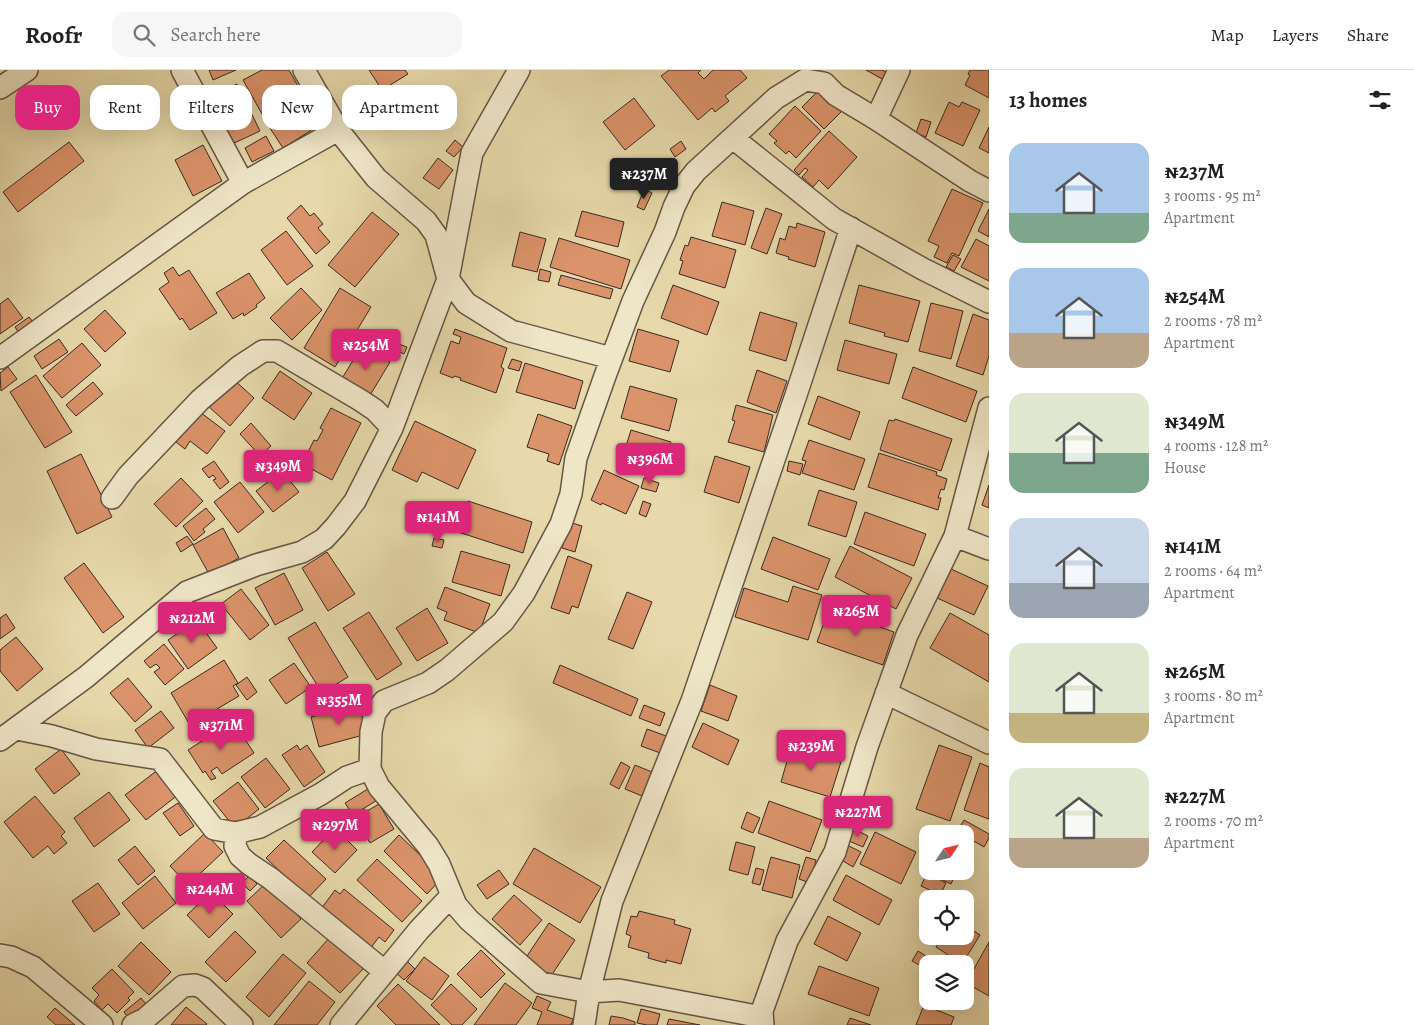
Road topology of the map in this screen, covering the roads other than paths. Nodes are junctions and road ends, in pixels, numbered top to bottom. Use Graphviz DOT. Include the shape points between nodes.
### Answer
graph roads {
  1 [pos="27,70"];
  2 [pos="182,70"];
  3 [pos="304,70"];
  4 [pos="518,70"];
  5 [pos="899,70"];
  6 [pos="0,88"];
  7 [pos="876,119"];
  8 [pos="338,130"];
  9 [pos="733,138"];
  10 [pos="243,183"];
  11 [pos="989,192"];
  12 [pos="851,228"];
  13 [pos="448,279"];
  14 [pos="989,302"];
  15 [pos="0,358"];
  16 [pos="611,358"];
  17 [pos="989,408"];
  18 [pos="392,428"];
  19 [pos="112,498"];
  20 [pos="955,536"];
  21 [pos="989,549"];
  22 [pos="886,693"];
  23 [pos="8,735"];
  24 [pos="989,743"];
  25 [pos="370,769"];
  26 [pos="236,833"];
  27 [pos="451,896"];
  28 [pos="0,956"];
  29 [pos="384,971"];
  30 [pos="589,992"];
  31 [pos="763,1021"];
  32 [pos="102,1025"];
  33 [pos="133,1025"];
  34 [pos="242,1025"];
  35 [pos="341,1025"];
  36 [pos="584,1025"];
  1 -- 6 [label="street"];
  2 -- 10 [label="street"];
  3 -- 8 [label="street"];
  4 -- 13 [label="street" via="472,154"];
  5 -- 7 [label="street"];
  7 -- 9 [label="street" via="836,95 824,83 805,80 776,98"];
  7 -- 11 [label="street"];
  8 -- 10 [label="street"];
  8 -- 13 [label="street" via="376,178 426,221 436,235"];
  9 -- 12 [label="street" via="834,219"];
  9 -- 16 [label="street" via="684,186"];
  10 -- 15 [label="street"];
  12 -- 14 [label="street"];
  12 -- 30 [label="street" via="692,701 612,901"];
  13 -- 16 [label="street" via="466,303 511,331"];
  13 -- 18 [label="street"];
  16 -- 25 [label="street" via="576,458 571,494 561,524 524,594 503,622 447,670 428,683 384,701 376,713 371,732"];
  17 -- 20 [label="street"];
  18 -- 19 [label="street" via="360,400 277,352 263,352 240,366 200,400 128,476"];
  18 -- 23 [label="street" via="355,502 324,539 302,552 256,565 187,592 86,677"];
  20 -- 21 [label="street"];
  20 -- 22 [label="street" via="907,635"];
  22 -- 24 [label="street"];
  22 -- 31 [label="street" via="835,852 787,941 762,1011"];
  23 -- 26 [label="street" via="52,736 96,749 160,759 214,829"];
  25 -- 26 [label="street" via="347,777 260,827"];
  25 -- 27 [label="street" via="379,787 428,846"];
  26 -- 29 [label="street" via="235,846 240,856"];
  27 -- 29 [label="street"];
  27 -- 30 [label="street" via="469,920 541,983"];
  28 -- 32 [label="street" via="11,957 33,967"];
  29 -- 35 [label="street"];
  30 -- 31 [label="street" via="619,990"];
  30 -- 36 [label="street"];
  33 -- 34 [label="street" via="145,1019 184,986 195,985 203,988"];
}
